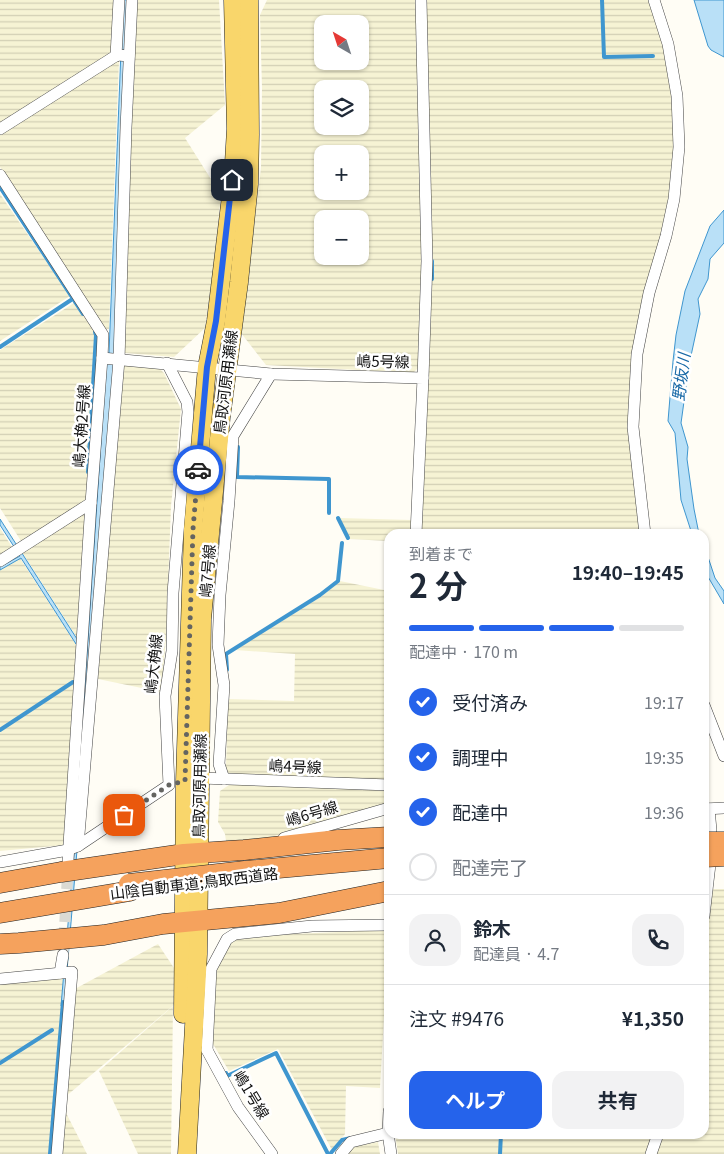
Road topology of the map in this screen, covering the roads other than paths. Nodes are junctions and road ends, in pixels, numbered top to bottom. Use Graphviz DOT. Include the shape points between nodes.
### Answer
graph roads {
  1 [pos="118,0"];
  2 [pos="132,0"];
  3 [pos="232,0"];
  4 [pos="249,0"];
  5 [pos="421,0"];
  6 [pos="654,0"];
  7 [pos="116,56"];
  8 [pos="130,56"];
  9 [pos="0,129"];
  10 [pos="0,175"];
  11 [pos="102,358"];
  12 [pos="119,360"];
  13 [pos="167,363"];
  14 [pos="217,369"];
  15 [pos="271,374"];
  16 [pos="423,378"];
  17 [pos="91,503"];
  18 [pos="416,529"];
  19 [pos="644,529"];
  20 [pos="0,561"];
  21 [pos="709,718"];
  22 [pos="724,756"];
  23 [pos="224,779"];
  24 [pos="184,781"];
  25 [pos="384,786"];
  26 [pos="724,808"];
  27 [pos="384,809"];
  28 [pos="709,809"];
  29 [pos="709,821"];
  30 [pos="384,836"];
  31 [pos="713,837"];
  32 [pos="724,849"];
  33 [pos="244,850"];
  34 [pos="72,852"];
  35 [pos="192,854"];
  36 [pos="710,857"];
  37 [pos="384,859"];
  38 [pos="0,862"];
  39 [pos="384,865"];
  40 [pos="245,874"];
  41 [pos="0,883"];
  42 [pos="130,887"];
  43 [pos="384,892"];
  44 [pos="0,905"];
  45 [pos="0,913"];
  46 [pos="191,921"];
  47 [pos="384,925"];
  48 [pos="0,944"];
  49 [pos="63,955"];
  50 [pos="60,973"];
  51 [pos="0,979"];
  52 [pos="194,1046"];
  53 [pos="384,1134"];
  54 [pos="389,1139"];
  55 [pos="656,1139"];
  56 [pos="57,1154"];
  57 [pos="183,1154"];
  58 [pos="187,1154"];
  59 [pos="272,1154"];
  60 [pos="341,1154"];
  61 [pos="391,1154"];
  62 [pos="651,1154"];
  1 -- 7 [label="street"];
  2 -- 8 [label="street"];
  3 -- 14 [label="main road, 鳥取河原用瀬線" via="236,129 216,321"];
  4 -- 14 [label="main road, 鳥取河原用瀬線" via="249,184 239,282"];
  5 -- 16 [label="street" via="427,261"];
  6 -- 19 [label="street" via="668,44 677,96 680,147 674,198 636,354 633,427"];
  7 -- 8 [label="street"];
  7 -- 9 [label="street"];
  8 -- 12 [label="street"];
  10 -- 11 [label="street, 嶋大桷2号線" via="103,335"];
  11 -- 12 [label="street"];
  11 -- 17 [label="street, 嶋大桷2号線"];
  12 -- 13 [label="street"];
  12 -- 34 [label="street"];
  13 -- 14 [label="street"];
  13 -- 24 [label="street, 嶋大桷線" via="187,402 188,412 173,593 172,652 165,696"];
  14 -- 15 [label="street, 嶋5号線"];
  14 -- 24 [label="main road, 鳥取河原用瀬線" via="193,529"];
  15 -- 16 [label="street, 嶋5号線"];
  15 -- 23 [label="street, 嶋7号線" via="233,436 218,645 224,685 219,764"];
  16 -- 18 [label="street, 嶋5号線"];
  17 -- 20 [label="street"];
  17 -- 34 [label="street, 嶋大桷2号線"];
  21 -- 22 [label="street"];
  23 -- 24 [label="street, 嶋4号線"];
  23 -- 25 [label="street, 嶋4号線"];
  24 -- 34 [label="street"];
  24 -- 35 [label="main road, 鳥取河原用瀬線"];
  26 -- 28 [label="street"];
  27 -- 33 [label="street, 嶋6号線"];
  29 -- 31 [label="street"];
  30 -- 33 [label="highway"];
  32 -- 36 [label="highway"];
  33 -- 35 [label="highway"];
  34 -- 38 [label="street"];
  35 -- 41 [label="highway"];
  35 -- 46 [label="main road, 鳥取河原用瀬線"];
  37 -- 40 [label="highway, 山陰自動車道;鳥取西道路"];
  39 -- 40 [label="highway, 山陰自動車道;鳥取西道路"];
  40 -- 42 [label="highway, 山陰自動車道;鳥取西道路, bridge"];
  42 -- 44 [label="highway, 山陰自動車道;鳥取西道路"];
  42 -- 45 [label="highway, 山陰自動車道;鳥取西道路"];
  43 -- 46 [label="highway" via="279,913"];
  46 -- 48 [label="highway" via="104,935"];
  46 -- 52 [label="main road, 鳥取河原用瀬線"];
  47 -- 52 [label="street" via="312,926 235,934 227,939 211,969"];
  49 -- 50 [label="street"];
  50 -- 51 [label="street"];
  50 -- 56 [label="street" via="72,972"];
  52 -- 57 [label="main road, 鳥取河原用瀬線"];
  52 -- 58 [label="main road, 鳥取河原用瀬線"];
  52 -- 59 [label="street, 嶋1号線"];
  53 -- 60 [label="street" via="352,1142"];
  54 -- 61 [label="street"];
  55 -- 62 [label="street"];
}
